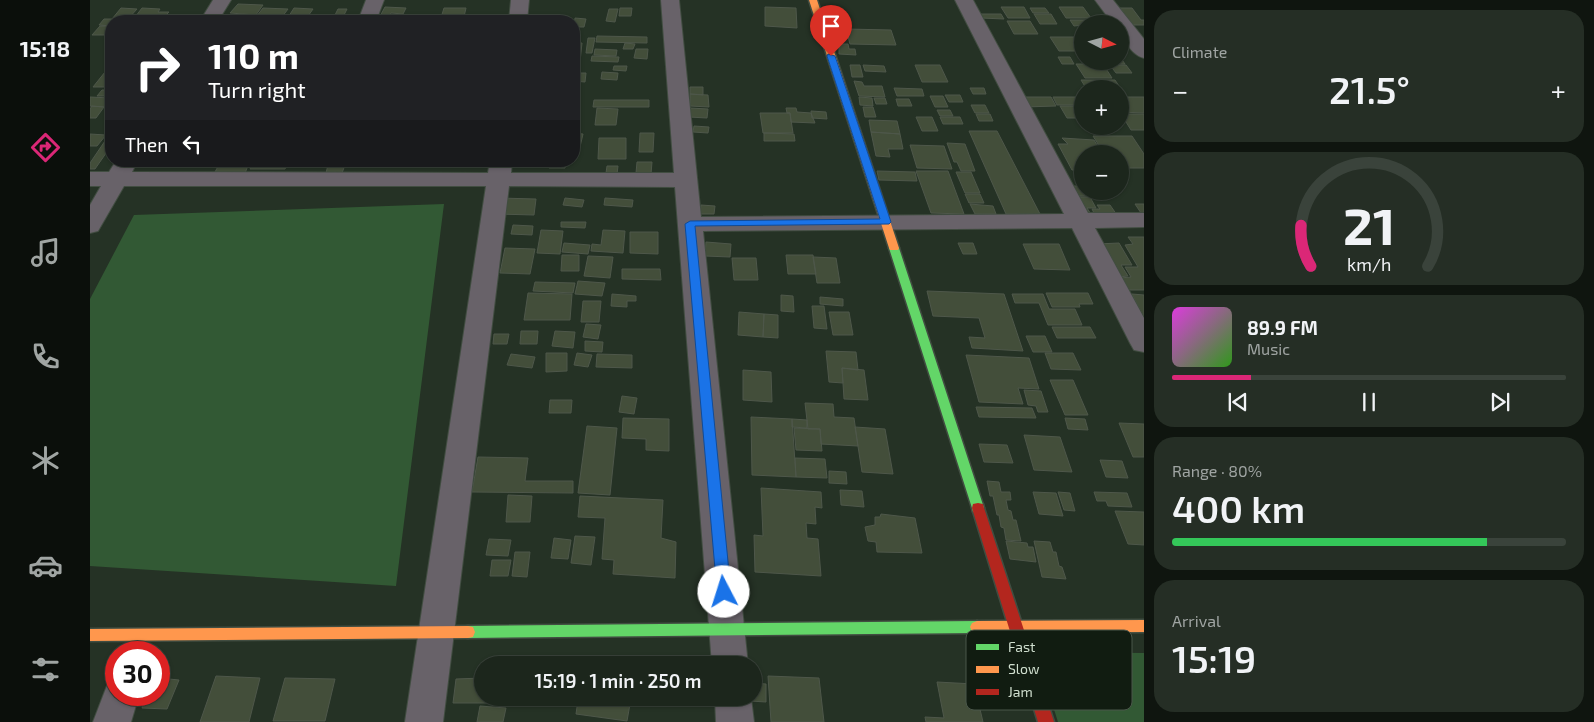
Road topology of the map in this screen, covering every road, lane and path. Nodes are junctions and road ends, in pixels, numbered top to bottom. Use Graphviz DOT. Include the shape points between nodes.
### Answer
graph roads {
  1 [pos="222,0"];
  2 [pos="375,0"];
  3 [pos="520,0"];
  4 [pos="670,0"];
  5 [pos="812,0"];
  6 [pos="964,0"];
  7 [pos="1104,0"];
  8 [pos="213,15"];
  9 [pos="369,15"];
  10 [pos="519,15"];
  11 [pos="1144,52"];
  12 [pos="122,170"];
  13 [pos="315,170"];
  14 [pos="500,170"];
  15 [pos="90,179"];
  16 [pos="686,180"];
  17 [pos="1080,220"];
  18 [pos="1144,220"];
  19 [pos="886,222"];
  20 [pos="690,224"];
  21 [pos="90,226"];
  22 [pos="1144,344"];
  23 [pos="1144,626"];
  24 [pos="1018,628"];
  25 [pos="727,630"];
  26 [pos="438,632"];
  27 [pos="90,636"];
  28 [pos="121,641"];
  29 [pos="170,643"];
  30 [pos="729,656"];
  31 [pos="117,706"];
  32 [pos="734,706"];
  33 [pos="1042,710"];
  34 [pos="112,722"];
  35 [pos="424,722"];
  36 [pos="735,722"];
  37 [pos="1046,722"];
  1 -- 8 [label="street"];
  2 -- 9 [label="street"];
  3 -- 10 [label="street"];
  4 -- 16 [label="street"];
  5 -- 19 [label="street"];
  6 -- 17 [label="street"];
  7 -- 11 [label="street"];
  12 -- 13 [label="street"];
  12 -- 15 [label="street"];
  12 -- 21 [label="street"];
  13 -- 14 [label="street"];
  14 -- 16 [label="street"];
  14 -- 26 [label="street"];
  16 -- 20 [label="street"];
  17 -- 18 [label="street"];
  17 -- 19 [label="street"];
  17 -- 22 [label="street"];
  19 -- 20 [label="street"];
  19 -- 24 [label="street"];
  20 -- 25 [label="street"];
  23 -- 24 [label="street"];
  24 -- 25 [label="street"];
  25 -- 26 [label="street"];
  25 -- 30 [label="street"];
  26 -- 29 [label="street"];
  26 -- 35 [label="street"];
  27 -- 28 [label="street"];
  31 -- 34 [label="street"];
  32 -- 36 [label="street"];
  33 -- 37 [label="street"];
}
